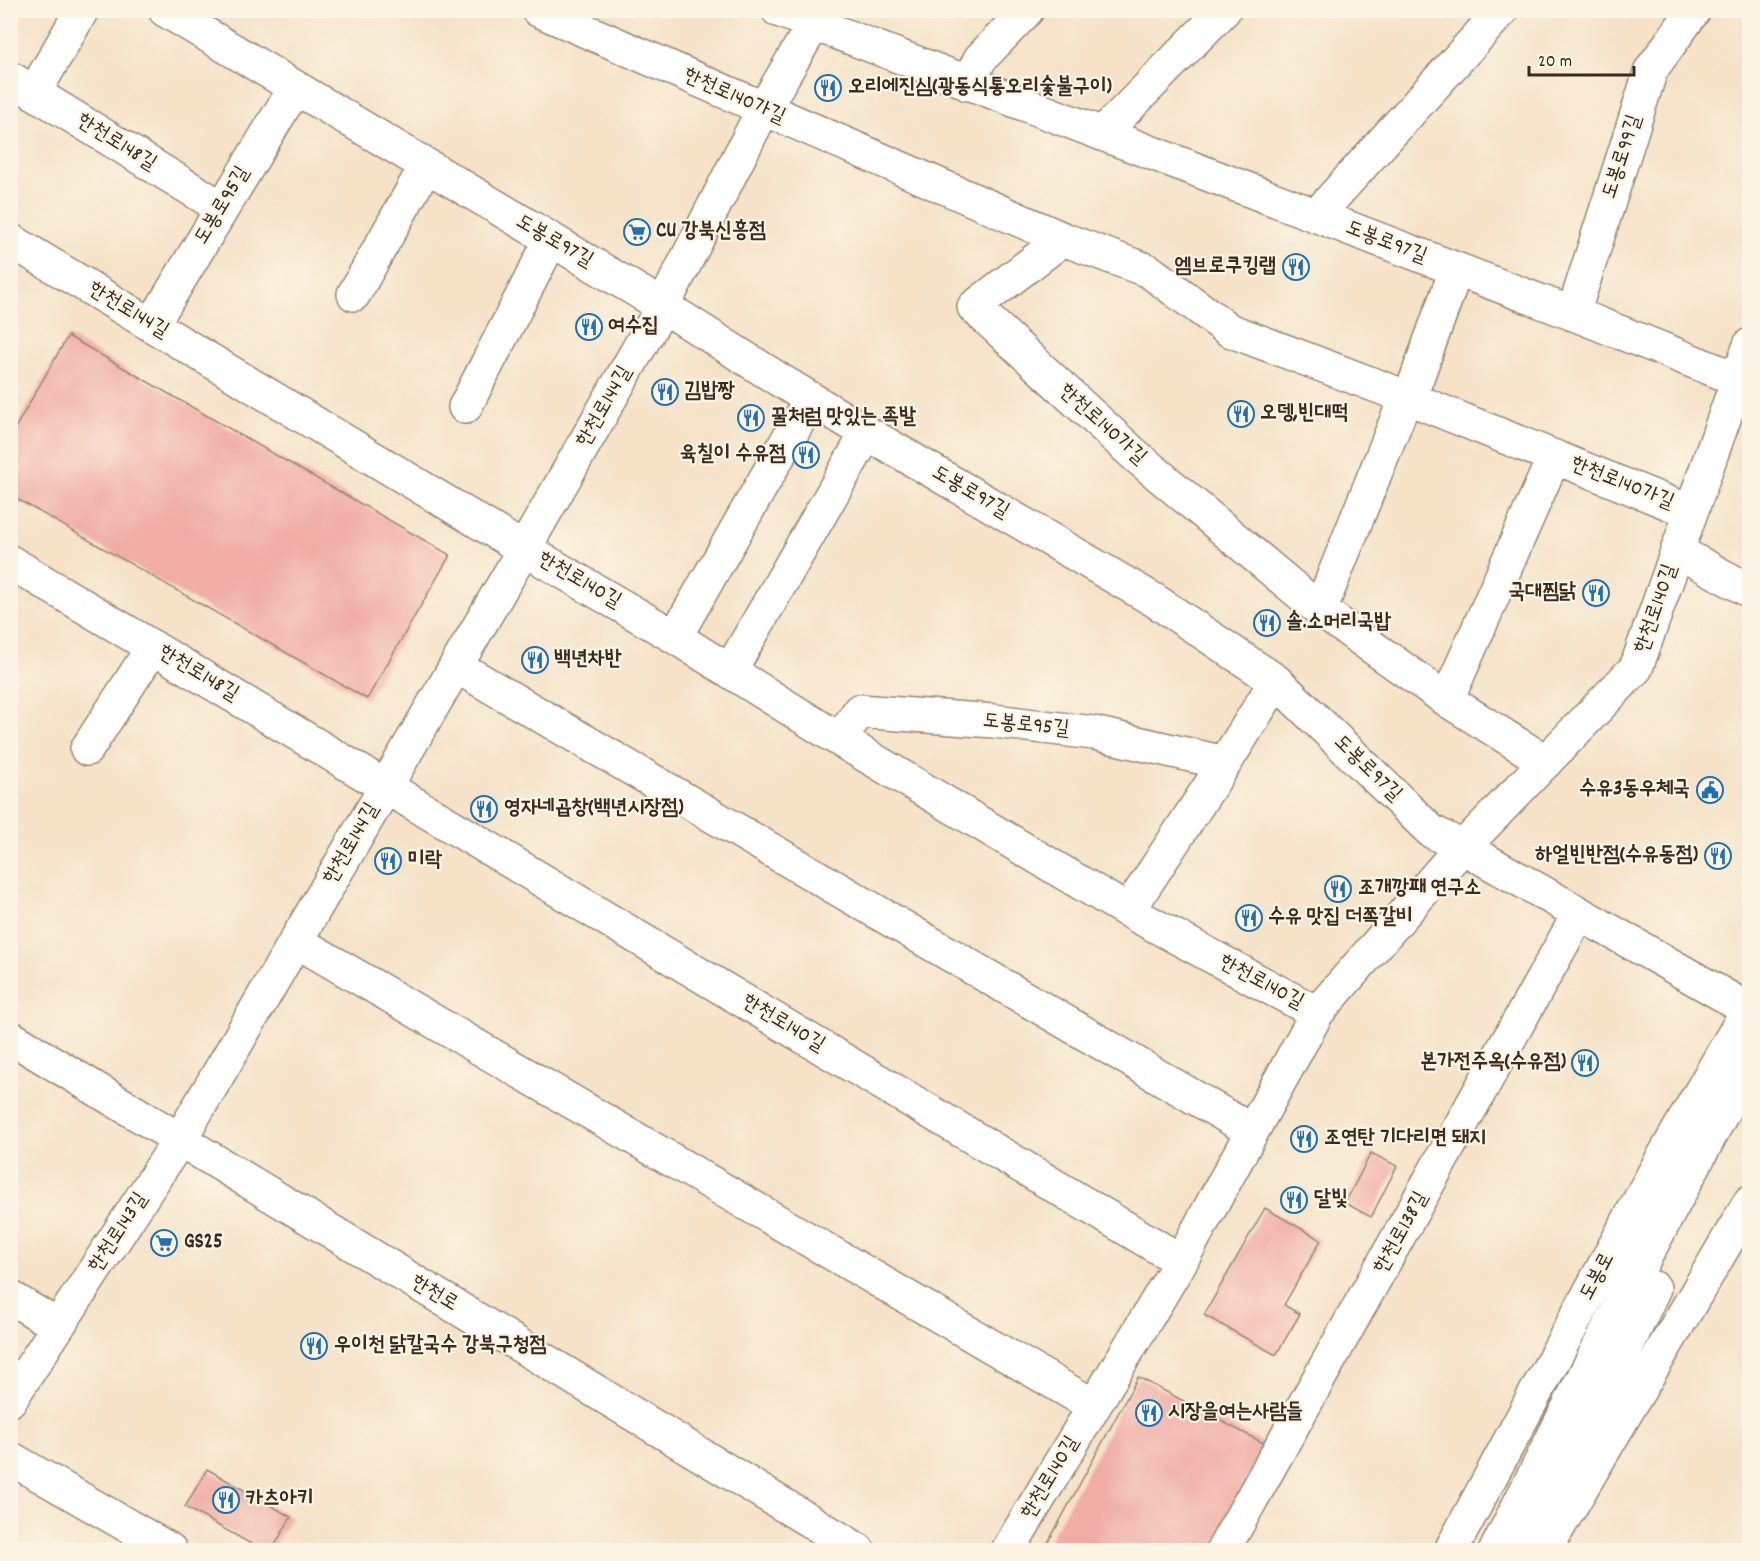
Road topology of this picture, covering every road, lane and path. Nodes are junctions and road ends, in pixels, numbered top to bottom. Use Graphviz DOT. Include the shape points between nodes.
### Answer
graph roads {
  1 [pos="82,10"];
  2 [pos="165,10"];
  3 [pos="538,10"];
  4 [pos="778,10"];
  5 [pos="1027,10"];
  6 [pos="1224,10"];
  7 [pos="1502,10"];
  8 [pos="1694,10"];
  9 [pos="818,18"];
  10 [pos="968,84"];
  11 [pos="22,85"];
  12 [pos="295,88"];
  13 [pos="763,110"];
  14 [pos="1102,134"];
  15 [pos="426,166"];
  16 [pos="222,208"];
  17 [pos="1316,216"];
  18 [pos="1063,239"];
  19 [pos="10,240"];
  20 [pos="551,240"];
  21 [pos="1456,270"];
  22 [pos="354,294"];
  23 [pos="663,306"];
  24 [pos="1573,314"];
  25 [pos="152,325"];
  26 [pos="1749,345"];
  27 [pos="1743,382"];
  28 [pos="1406,397"];
  29 [pos="811,399"];
  30 [pos="465,407"];
  31 [pos="867,433"];
  32 [pos="1554,457"];
  33 [pos="1691,512"];
  34 [pos="524,549"];
  35 [pos="1677,551"];
  36 [pos="10,562"];
  37 [pos="1749,591"];
  38 [pos="1320,610"];
  39 [pos="675,637"];
  40 [pos="153,647"];
  41 [pos="456,666"];
  42 [pos="730,671"];
  43 [pos="1276,681"];
  44 [pos="1447,700"];
  45 [pos="840,740"];
  46 [pos="87,749"];
  47 [pos="1546,762"];
  48 [pos="1225,763"];
  49 [pos="386,786"];
  50 [pos="1464,848"];
  51 [pos="1128,911"];
  52 [pos="1579,914"];
  53 [pos="296,941"];
  54 [pos="1749,1008"];
  55 [pos="1317,1013"];
  56 [pos="10,1037"];
  57 [pos="1749,1061"];
  58 [pos="1749,1109"];
  59 [pos="1252,1131"];
  60 [pos="180,1139"];
  61 [pos="1749,1202"];
  62 [pos="1181,1261"];
  63 [pos="10,1297"];
  64 [pos="58,1326"];
  65 [pos="10,1400"];
  66 [pos="1094,1406"];
  67 [pos="10,1458"];
  68 [pos="170,1551"];
  69 [pos="858,1551"];
  70 [pos="1008,1551"];
  71 [pos="1222,1551"];
  72 [pos="1451,1551"];
  73 [pos="1496,1551"];
  74 [pos="1520,1551"];
  75 [pos="1545,1551"];
  1 -- 11 [label="street"];
  2 -- 12 [label="street, 도봉로97길"];
  3 -- 13 [label="street, 한천로140가길"];
  4 -- 9 [label="street, 도봉로97길"];
  5 -- 10 [label="street" via="980,59"];
  6 -- 14 [label="street"];
  7 -- 17 [label="street"];
  8 -- 24 [label="street, 도봉로99길" via="1652,70"];
  9 -- 10 [label="street, 도봉로97길"];
  9 -- 13 [label="street, 한천로144길"];
  10 -- 14 [label="street, 도봉로97길"];
  11 -- 16 [label="street, 한천로148길"];
  12 -- 15 [label="street, 도봉로97길"];
  12 -- 16 [label="street, 도봉로95길"];
  13 -- 18 [label="street, 한천로140가길"];
  13 -- 23 [label="street, 한천로144길"];
  14 -- 17 [label="street, 도봉로97길"];
  15 -- 20 [label="street, 도봉로97길"];
  15 -- 22 [label="street"];
  16 -- 25 [label="street, 도봉로95길"];
  17 -- 21 [label="street, 도봉로97길"];
  18 -- 28 [label="street, 한천로140가길" via="1149,271 1229,330"];
  18 -- 38 [label="street, 한천로140가길" via="974,307 1136,456"];
  19 -- 25 [label="street, 한천로144길"];
  20 -- 23 [label="street, 도봉로97길"];
  20 -- 30 [label="street"];
  21 -- 24 [label="street, 도봉로97길"];
  21 -- 28 [label="street" via="1414,386"];
  23 -- 29 [label="street, 도봉로97길"];
  23 -- 34 [label="street, 한천로144길"];
  24 -- 27 [label="street, 도봉로97길"];
  25 -- 34 [label="street, 한천로144길"];
  26 -- 27 [label="street, 한천로140길"];
  27 -- 33 [label="street, 한천로140길"];
  28 -- 32 [label="street, 한천로140가길"];
  28 -- 38 [label="street"];
  29 -- 31 [label="street, 도봉로97길"];
  29 -- 39 [label="street"];
  31 -- 42 [label="street"];
  31 -- 43 [label="street, 도봉로97길" via="1154,600"];
  32 -- 33 [label="street, 한천로140가길"];
  32 -- 44 [label="street, 한천로140가길"];
  33 -- 35 [label="street, 한천로140길"];
  34 -- 39 [label="street, 한천로140길"];
  34 -- 41 [label="street, 한천로144길"];
  35 -- 37 [label="street"];
  35 -- 47 [label="street, 한천로140길" via="1636,668"];
  36 -- 40 [label="street, 한천로148길"];
  38 -- 44 [label="street, 한천로140가길"];
  39 -- 42 [label="street, 한천로140길"];
  40 -- 46 [label="street"];
  40 -- 49 [label="street, 한천로148길"];
  41 -- 49 [label="street, 한천로144길"];
  41 -- 59 [label="street"];
  42 -- 45 [label="street, 한천로140길"];
  43 -- 48 [label="street"];
  43 -- 50 [label="street, 도봉로97길" via="1431,831"];
  44 -- 47 [label="street, 한천로140가길"];
  45 -- 48 [label="street, 도봉로95길" via="859,711 994,721 1094,734"];
  45 -- 51 [label="street, 한천로140길"];
  47 -- 50 [label="street, 한천로140길"];
  48 -- 51 [label="street"];
  49 -- 53 [label="street, 한천로144길"];
  49 -- 62 [label="street, 한천로140길"];
  50 -- 52 [label="street, 도봉로97길"];
  50 -- 55 [label="street, 한천로140길"];
  51 -- 55 [label="street, 한천로140길"];
  52 -- 54 [label="street, 도봉로97길"];
  52 -- 71 [label="street, 한천로138길"];
  53 -- 60 [label="street, 한천로144길"];
  53 -- 66 [label="street"];
  54 -- 72 [label="street, 도봉로" via="1653,1175"];
  55 -- 59 [label="street, 한천로140길"];
  56 -- 60 [label="street, 한천로"];
  57 -- 73 [label="street"];
  58 -- 74 [label="street" via="1682,1229 1603,1398"];
  59 -- 62 [label="street, 한천로140길"];
  60 -- 64 [label="street, 한천로143길"];
  60 -- 69 [label="street, 한천로"];
  61 -- 75 [label="street"];
  62 -- 66 [label="street, 한천로140길"];
  63 -- 64 [label="street"];
  64 -- 65 [label="street, 한천로143길"];
  66 -- 70 [label="street, 한천로140길"];
  67 -- 68 [label="street"];
}
